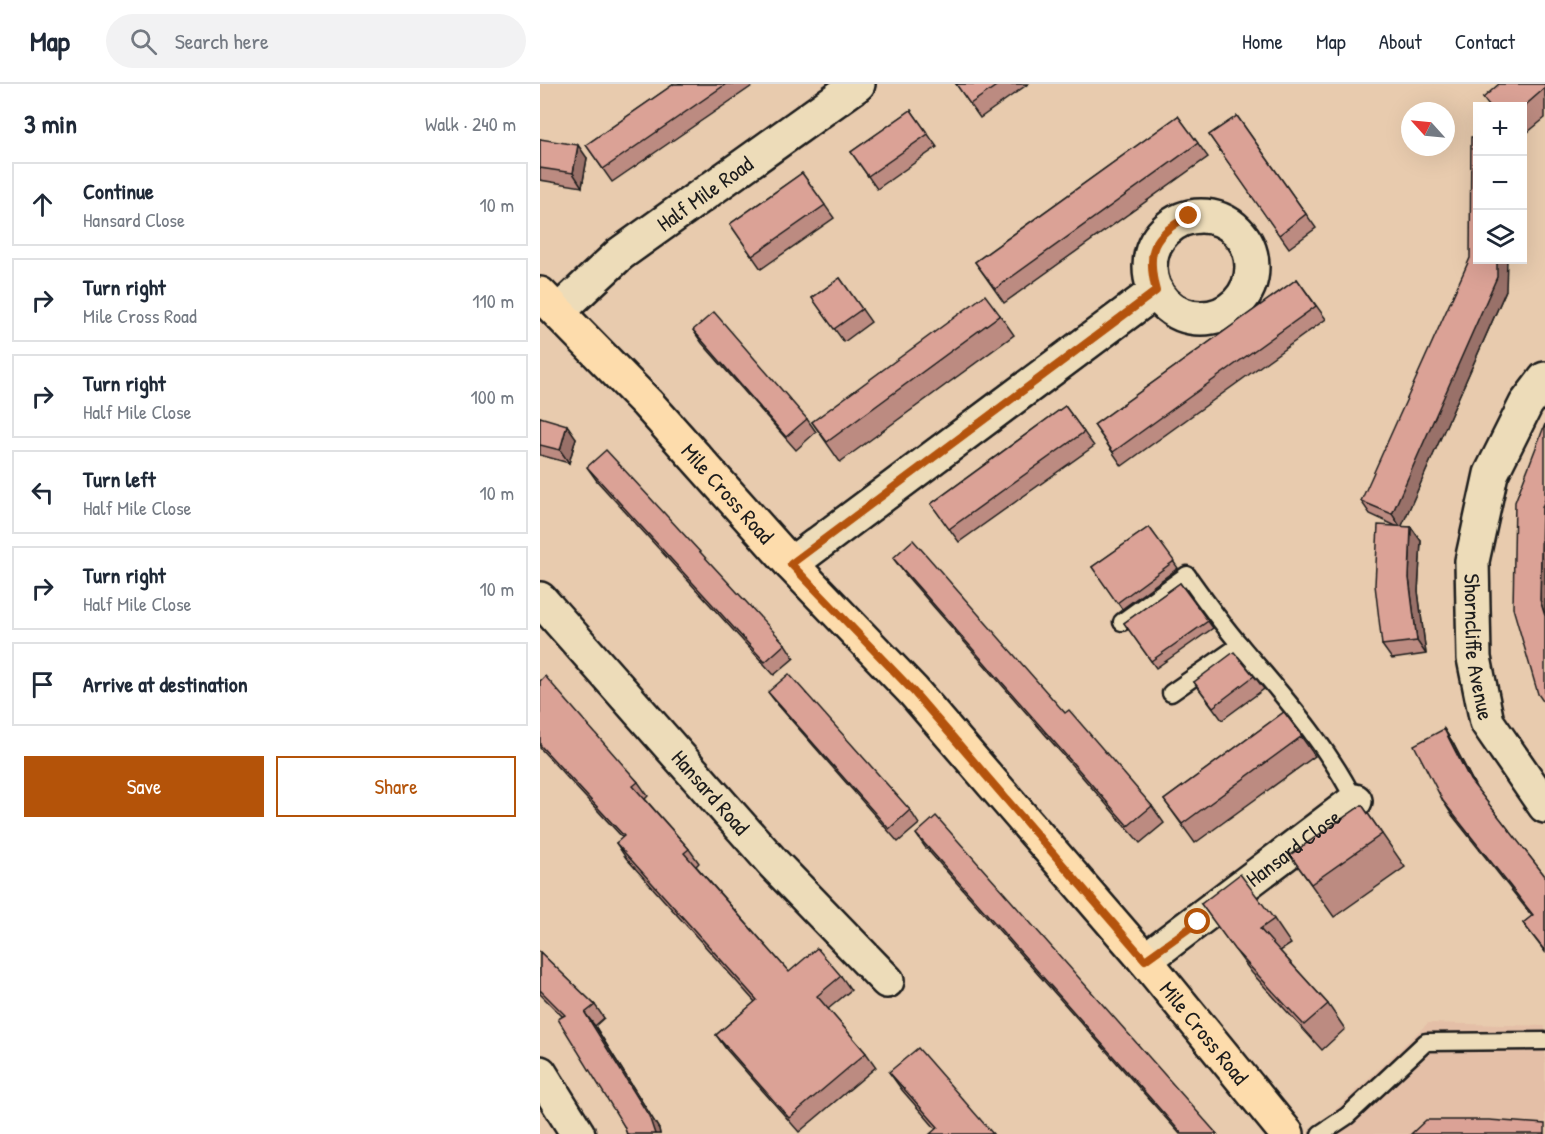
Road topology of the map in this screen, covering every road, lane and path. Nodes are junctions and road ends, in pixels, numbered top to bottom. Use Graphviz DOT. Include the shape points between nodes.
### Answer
graph roads {
  1 [pos="858,84"];
  2 [pos="1156,291"];
  3 [pos="545,301"];
  4 [pos="1545,379"];
  5 [pos="791,564"];
  6 [pos="540,598"];
  7 [pos="1122,622"];
  8 [pos="1240,645"];
  9 [pos="1171,693"];
  10 [pos="1355,801"];
  11 [pos="1545,806"];
  12 [pos="1145,960"];
  13 [pos="887,981"];
  14 [pos="1545,1041"];
  15 [pos="540,1072"];
  16 [pos="578,1134"];
  17 [pos="1287,1134"];
  18 [pos="1320,1134"];
  1 -- 3 [label="street, Half Mile Road" via="620,254"];
  2 -- 5 [label="street"];
  3 -- 5 [label="main road, Mile Cross Road" via="647,403"];
  4 -- 11 [label="street, Shorncliffe Avenue" via="1526,404 1491,474 1472,561 1474,658 1487,722"];
  5 -- 12 [label="main road, Mile Cross Road" via="913,691"];
  6 -- 13 [label="street, Hansard Road" via="774,864"];
  7 -- 8 [label="lane" via="1187,575"];
  8 -- 9 [label="lane"];
  8 -- 10 [label="lane" via="1340,770"];
  10 -- 12 [label="street, Hansard Close"];
  12 -- 17 [label="main road, Mile Cross Road"];
  14 -- 18 [label="lane" via="1426,1042 1347,1116"];
  15 -- 16 [label="street"];
}
